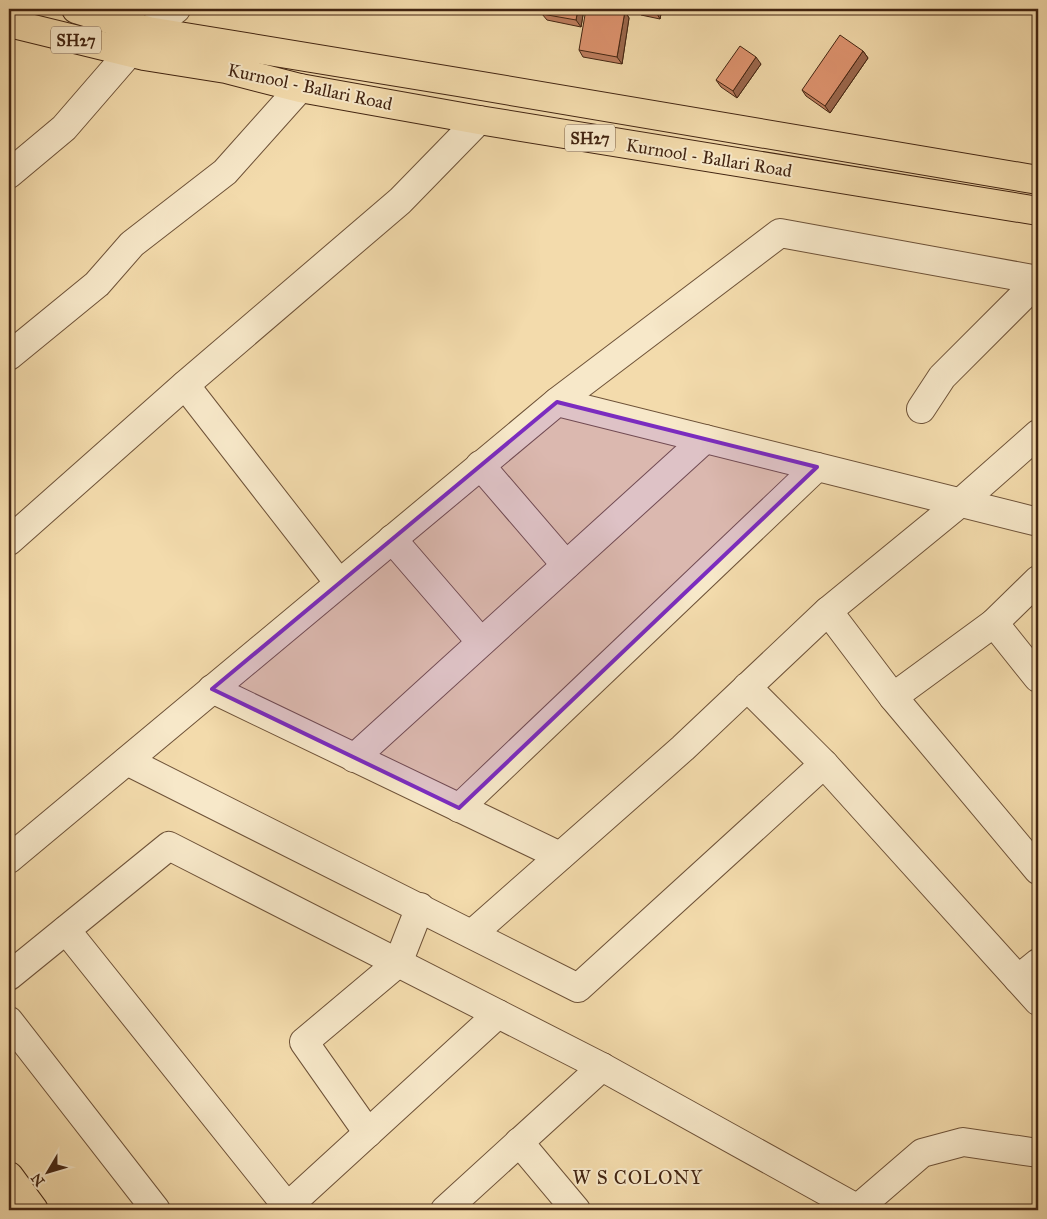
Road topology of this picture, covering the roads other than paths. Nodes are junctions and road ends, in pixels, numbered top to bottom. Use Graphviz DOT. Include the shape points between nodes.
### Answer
graph roads {
  1 [pos="76,9"];
  2 [pos="176,9"];
  3 [pos="9,23"];
  4 [pos="140,47"];
  5 [pos="300,88"];
  6 [pos="479,120"];
  7 [pos="9,174"];
  8 [pos="1038,180"];
  9 [pos="1038,211"];
  10 [pos="1038,281"];
  11 [pos="9,356"];
  12 [pos="185,385"];
  13 [pos="557,402"];
  14 [pos="921,409"];
  15 [pos="1038,434"];
  16 [pos="705,439"];
  17 [pos="480,466"];
  18 [pos="817,467"];
  19 [pos="960,503"];
  20 [pos="1038,522"];
  21 [pos="392,539"];
  22 [pos="9,541"];
  23 [pos="566,565"];
  24 [pos="1038,580"];
  25 [pos="339,583"];
  26 [pos="828,611"];
  27 [pos="994,623"];
  28 [pos="481,642"];
  29 [pos="1038,678"];
  30 [pos="747,687"];
  31 [pos="212,689"];
  32 [pos="893,697"];
  33 [pos="354,758"];
  34 [pos="127,761"];
  35 [pos="824,764"];
  36 [pos="459,808"];
  37 [pos="560,856"];
  38 [pos="9,859"];
  39 [pos="1038,870"];
  40 [pos="420,907"];
  41 [pos="66,930"];
  42 [pos="472,934"];
  43 [pos="398,963"];
  44 [pos="1028,971"];
  45 [pos="9,976"];
  46 [pos="1038,1001"];
  47 [pos="498,1014"];
  48 [pos="9,1020"];
  49 [pos="602,1067"];
  50 [pos="368,1133"];
  51 [pos="519,1142"];
  52 [pos="1038,1153"];
  53 [pos="9,1176"];
  54 [pos="888,1183"];
  55 [pos="289,1208"];
  56 [pos="34,1210"];
  57 [pos="156,1210"];
  58 [pos="445,1210"];
  59 [pos="576,1210"];
  60 [pos="858,1210"];
  61 [pos="888,1210"];
  1 -- 4 [label="main road, Kurnool - Ballari Road / SH27"];
  2 -- 4 [label="street"];
  3 -- 4 [label="main road, SH27"];
  4 -- 5 [label="main road, Kurnool - Ballari Road / SH27"];
  4 -- 7 [label="street" via="64,128"];
  4 -- 8 [label="main road, SH27" via="429,77"];
  5 -- 6 [label="main road, Kurnool - Ballari Road / SH27"];
  5 -- 11 [label="street" via="225,172 132,244 97,284"];
  6 -- 9 [label="main road, Kurnool - Ballari Road / SH27"];
  6 -- 12 [label="street" via="400,201"];
  10 -- 13 [label="street" via="780,233"];
  10 -- 14 [label="street" via="942,377"];
  12 -- 22 [label="street"];
  12 -- 25 [label="street"];
  13 -- 16 [label="street"];
  13 -- 17 [label="street"];
  15 -- 19 [label="street"];
  16 -- 18 [label="street"];
  16 -- 23 [label="street"];
  17 -- 21 [label="street"];
  17 -- 23 [label="street"];
  18 -- 19 [label="street"];
  18 -- 36 [label="street"];
  19 -- 20 [label="street"];
  19 -- 26 [label="street"];
  21 -- 25 [label="street"];
  21 -- 28 [label="street"];
  23 -- 28 [label="street"];
  24 -- 27 [label="street"];
  25 -- 31 [label="street"];
  26 -- 30 [label="street"];
  26 -- 32 [label="street"];
  27 -- 29 [label="street"];
  27 -- 32 [label="street"];
  28 -- 33 [label="street"];
  30 -- 35 [label="street"];
  30 -- 37 [label="street"];
  31 -- 33 [label="street"];
  31 -- 34 [label="street"];
  32 -- 39 [label="street"];
  33 -- 36 [label="street"];
  34 -- 38 [label="street"];
  34 -- 40 [label="street"];
  35 -- 42 [label="street" via="578,988"];
  35 -- 44 [label="street"];
  36 -- 37 [label="street"];
  37 -- 42 [label="street"];
  40 -- 42 [label="street"];
  40 -- 43 [label="street"];
  41 -- 43 [label="street" via="169,846"];
  41 -- 45 [label="street"];
  41 -- 55 [label="street"];
  43 -- 47 [label="street"];
  43 -- 50 [label="street" via="304,1042"];
  44 -- 46 [label="street"];
  47 -- 49 [label="street"];
  47 -- 50 [label="street"];
  48 -- 57 [label="street"];
  49 -- 51 [label="street"];
  49 -- 60 [label="street"];
  50 -- 55 [label="street"];
  51 -- 58 [label="street"];
  51 -- 59 [label="street"];
  52 -- 54 [label="street" via="963,1142 922,1153"];
  53 -- 56 [label="main road"];
  54 -- 60 [label="street"];
  54 -- 61 [label="street"];
}
